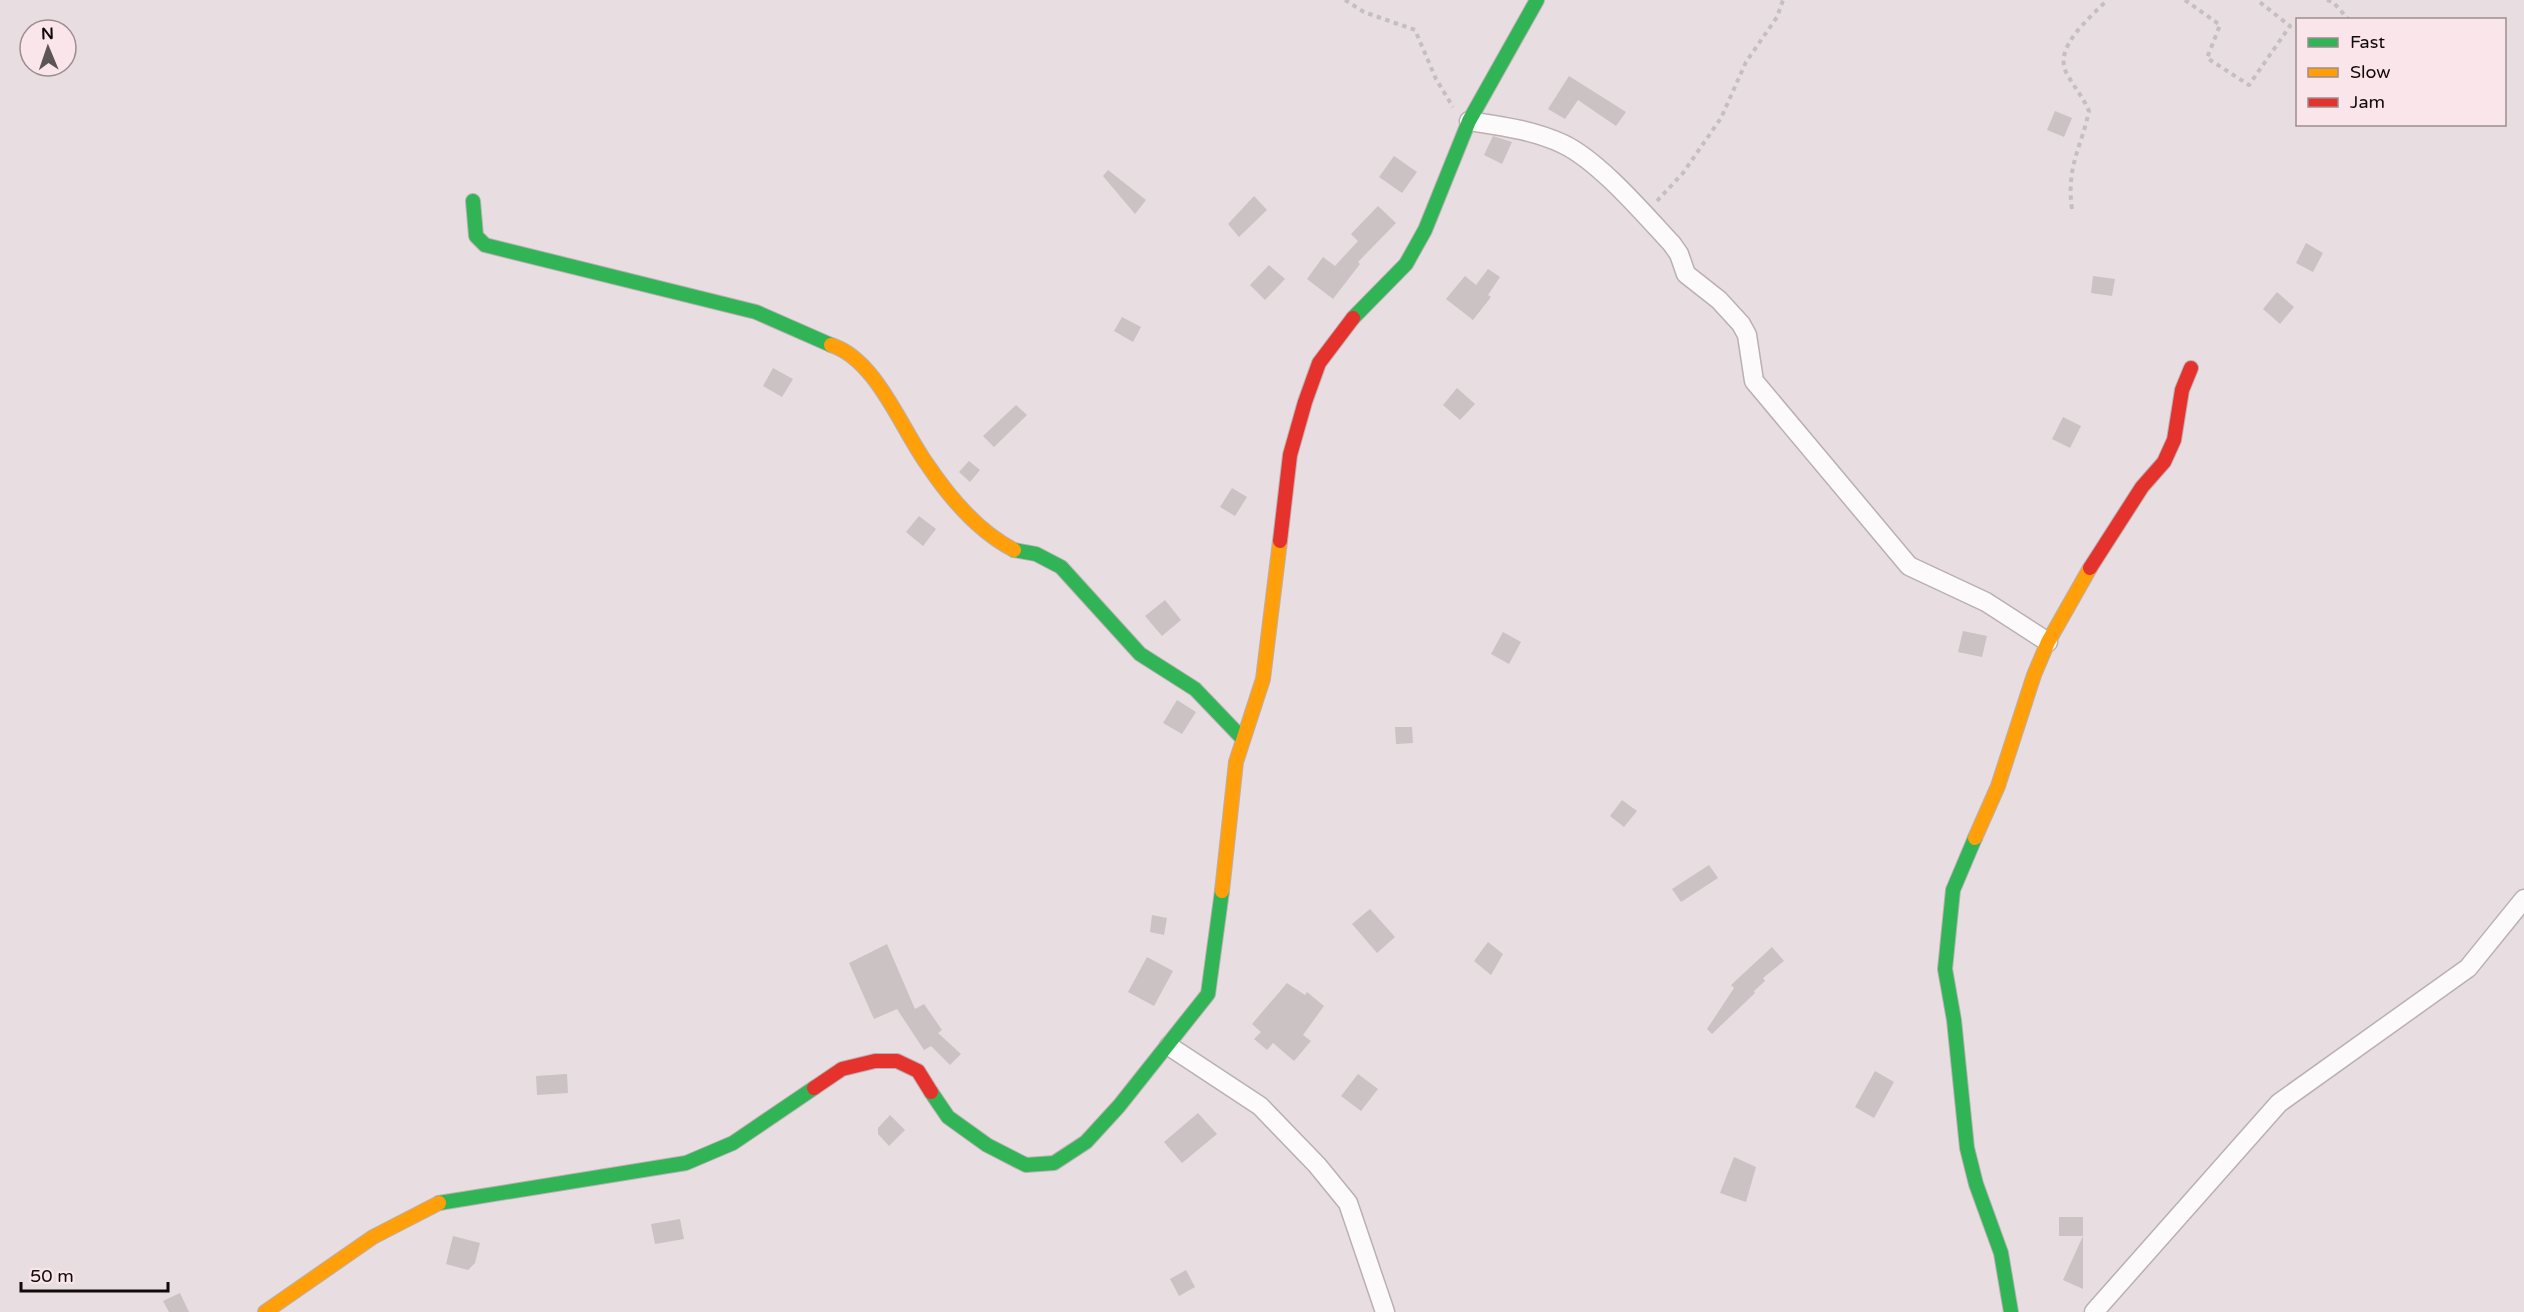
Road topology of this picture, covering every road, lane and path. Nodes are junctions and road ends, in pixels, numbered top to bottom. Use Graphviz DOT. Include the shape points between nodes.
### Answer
graph roads {
  1 [pos="1345,0"];
  2 [pos="1537,0"];
  3 [pos="1783,0"];
  4 [pos="2107,0"];
  5 [pos="2185,0"];
  6 [pos="2257,0"];
  7 [pos="2327,0"];
  8 [pos="2347,18"];
  9 [pos="1469,121"];
  10 [pos="473,201"];
  11 [pos="2072,209"];
  12 [pos="1644,214"];
  13 [pos="2191,368"];
  14 [pos="2048,642"];
  15 [pos="1242,738"];
  16 [pos="2524,899"];
  17 [pos="1169,1046"];
  18 [pos="265,1312"];
  19 [pos="1385,1312"];
  20 [pos="2011,1312"];
  21 [pos="2094,1312"];
  1 -- 9 [label="path" via="1364,12 1415,30 1449,103"];
  2 -- 9 [label="street"];
  3 -- 12 [label="path" via="1777,17 1746,62 1721,118 1683,173"];
  4 -- 11 [label="path" via="2066,49 2062,60 2089,111 2075,151 2069,189"];
  5 -- 6 [label="path" via="2220,25 2207,58 2249,85 2290,26"];
  7 -- 8 [label="path"];
  9 -- 12 [label="street" via="1526,130 1565,145 1594,166"];
  9 -- 15 [label="street" via="1425,230 1406,264 1358,311 1319,363 1290,455 1263,679"];
  10 -- 15 [label="street" via="476,236 485,245 756,312 841,348 868,370 927,465 968,515 998,542 1061,567 1140,654 1195,689"];
  12 -- 14 [label="street" via="1679,254 1686,274 1741,324 1747,335 1754,381 1909,566 1986,602"];
  13 -- 14 [label="street" via="2182,390 2174,440 2163,462 2067,605"];
  14 -- 20 [label="street" via="1998,786 1953,890 1945,969 1966,1148 2001,1253"];
  15 -- 17 [label="street" via="1209,994"];
  16 -- 21 [label="street" via="2468,968 2279,1103"];
  17 -- 18 [label="street" via="1086,1142 1054,1163 1026,1165 987,1145 948,1117 918,1071 897,1060 875,1061 842,1069 733,1143 686,1163 434,1204 373,1237"];
  17 -- 19 [label="street" via="1260,1106 1348,1203"];
}
